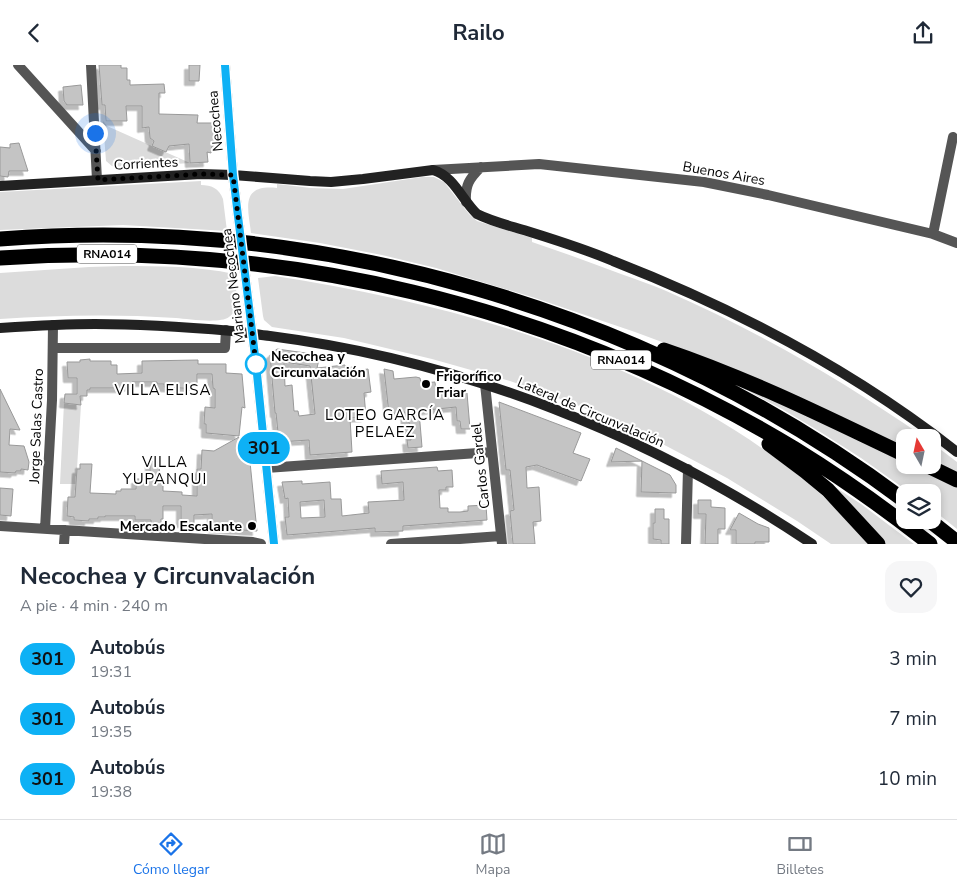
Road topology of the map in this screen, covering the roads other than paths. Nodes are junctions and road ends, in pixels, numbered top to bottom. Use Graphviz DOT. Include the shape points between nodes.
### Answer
graph roads {
  1 [pos="18,65"];
  2 [pos="91,65"];
  3 [pos="224,65"];
  4 [pos="953,137"];
  5 [pos="96,151"];
  6 [pos="481,167"];
  7 [pos="433,170"];
  8 [pos="233,175"];
  9 [pos="98,180"];
  10 [pos="0,186"];
  11 [pos="466,202"];
  12 [pos="933,235"];
  13 [pos="0,239"];
  14 [pos="957,243"];
  15 [pos="0,258"];
  16 [pos="578,322"];
  17 [pos="53,325"];
  18 [pos="0,328"];
  19 [pos="226,331"];
  20 [pos="252,333"];
  21 [pos="52,348"];
  22 [pos="485,384"];
  23 [pos="726,411"];
  24 [pos="896,451"];
  25 [pos="492,452"];
  26 [pos="957,452"];
  27 [pos="266,468"];
  28 [pos="688,469"];
  29 [pos="941,472"];
  30 [pos="957,480"];
  31 [pos="896,495"];
  32 [pos="0,526"];
  33 [pos="45,529"];
  34 [pos="940,529"];
  35 [pos="65,530"];
  36 [pos="501,540"];
  37 [pos="957,542"];
  38 [pos="64,544"];
  39 [pos="261,544"];
  40 [pos="274,544"];
  41 [pos="391,544"];
  42 [pos="686,544"];
  43 [pos="812,544"];
  44 [pos="878,544"];
  45 [pos="930,544"];
  1 -- 5 [label="street"];
  2 -- 5 [label="street"];
  3 -- 8 [label="street, Necochea"];
  4 -- 12 [label="street"];
  5 -- 9 [label="street"];
  6 -- 7 [label="street, Buenos Aires"];
  6 -- 11 [label="street" via="468,183"];
  6 -- 12 [label="street, Buenos Aires" via="539,164 704,182"];
  7 -- 8 [label="street, Corrientes" via="331,182"];
  7 -- 11 [label="street" via="449,179"];
  8 -- 9 [label="street, Corrientes"];
  8 -- 20 [label="street, Mariano Necochea"];
  9 -- 10 [label="street, Corrientes"];
  11 -- 26 [label="street" via="477,214 626,265 772,332 882,397"];
  12 -- 14 [label="street, Buenos Aires"];
  13 -- 16 [label="highway, RNA014" via="161,236 271,246 406,271 491,293"];
  15 -- 23 [label="highway, RNA014" via="148,255 274,266 396,288 460,304 569,339"];
  16 -- 24 [label="highway" via="723,371"];
  16 -- 31 [label="highway, RNA014" via="707,379 759,407 833,451"];
  17 -- 18 [label="street, Lateral de Circunvalación"];
  17 -- 19 [label="street, Lateral de Circunvalación" via="130,325"];
  17 -- 21 [label="street, Jorge Salas Castro"];
  19 -- 20 [label="street, Lateral de Circunvalación"];
  19 -- 21 [label="street" via="225,348"];
  20 -- 22 [label="street, Lateral de Circunvalación" via="355,350"];
  20 -- 27 [label="street, Mariano Necochea"];
  21 -- 33 [label="street, Jorge Salas Castro"];
  22 -- 25 [label="street, Carlos Gardel"];
  22 -- 28 [label="street, Lateral de Circunvalación" via="558,410"];
  23 -- 44 [label="highway" via="828,490"];
  23 -- 45 [label="highway, RNA014" via="819,465"];
  25 -- 27 [label="street"];
  25 -- 36 [label="street, Carlos Gardel"];
  27 -- 40 [label="street, Mariano Necochea"];
  28 -- 42 [label="street"];
  28 -- 43 [label="street, Lateral de Circunvalación"];
  29 -- 30 [label="highway"];
  32 -- 33 [label="street"];
  33 -- 35 [label="street"];
  34 -- 37 [label="highway"];
  35 -- 38 [label="street"];
  35 -- 39 [label="street"];
  36 -- 41 [label="street"];
}
